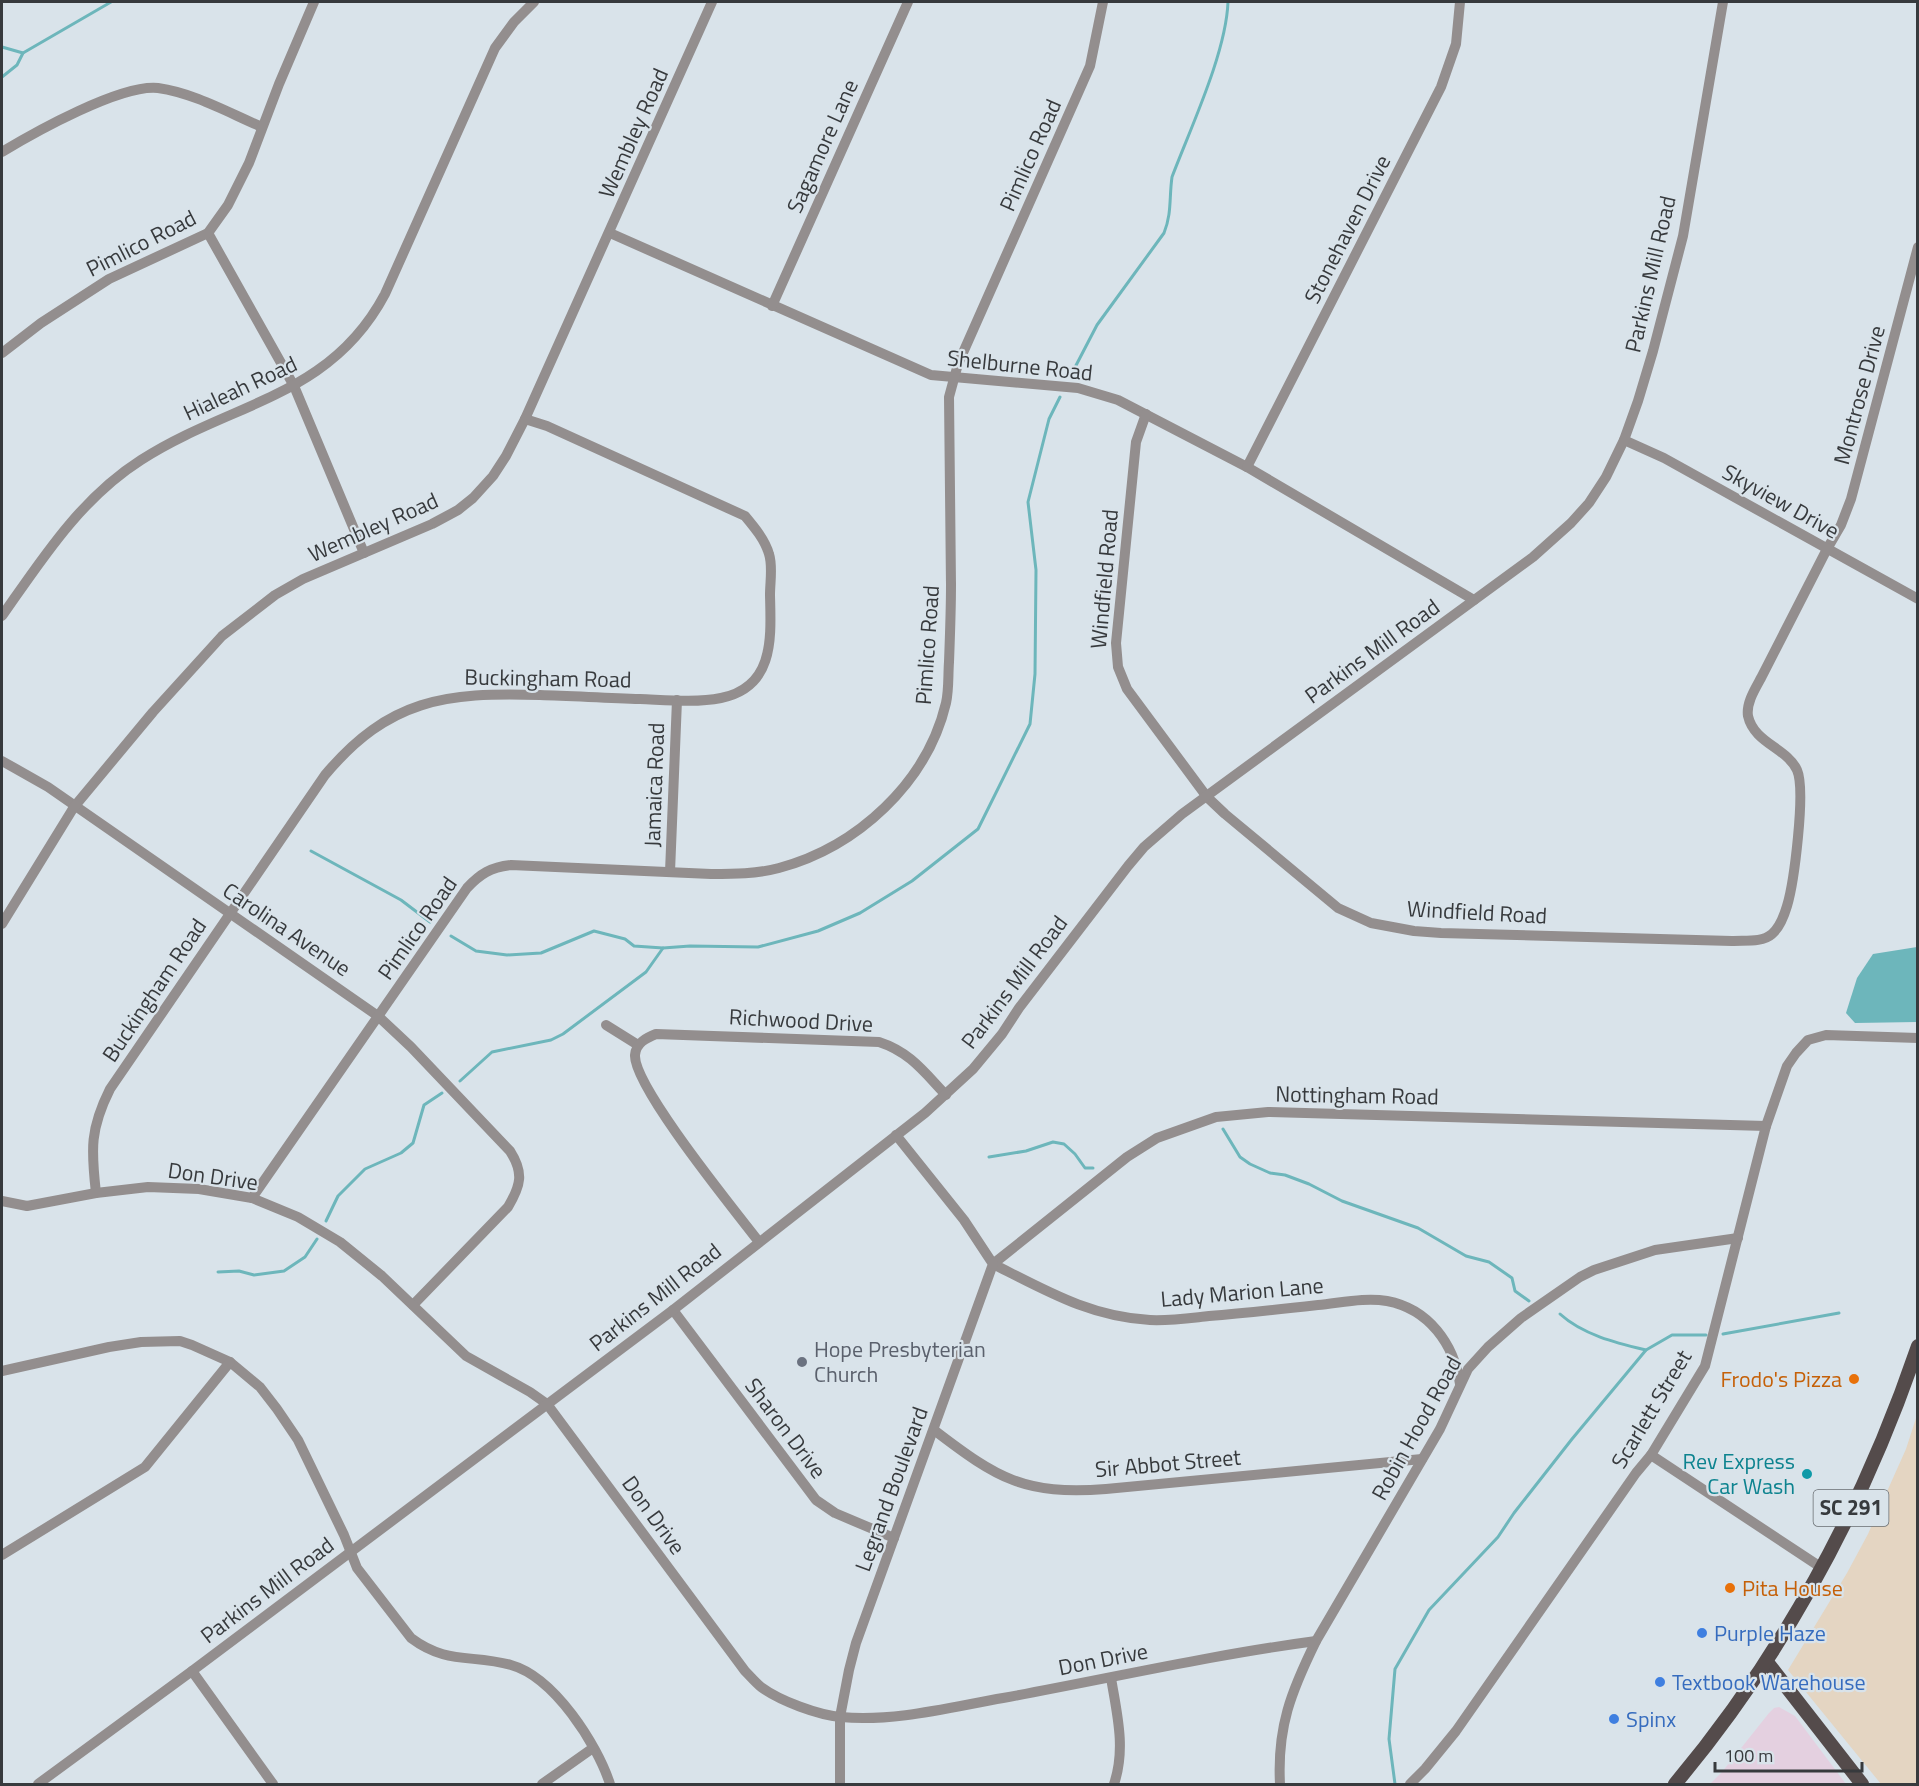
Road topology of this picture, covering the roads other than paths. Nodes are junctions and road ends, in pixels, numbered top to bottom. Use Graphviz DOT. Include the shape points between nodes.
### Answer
graph roads {
  1 [pos="314,2"];
  2 [pos="534,2"];
  3 [pos="712,2"];
  4 [pos="908,2"];
  5 [pos="1103,2"];
  6 [pos="1460,2"];
  7 [pos="1723,2"];
  8 [pos="262,127"];
  9 [pos="2,152"];
  10 [pos="610,233"];
  11 [pos="208,234"];
  12 [pos="1917,247"];
  13 [pos="772,306"];
  14 [pos="2,353"];
  15 [pos="954,377"];
  16 [pos="294,386"];
  17 [pos="1146,414"];
  18 [pos="525,419"];
  19 [pos="1624,440"];
  20 [pos="1246,467"];
  21 [pos="1827,549"];
  22 [pos="364,553"];
  23 [pos="1917,599"];
  24 [pos="1474,600"];
  25 [pos="2,616"];
  26 [pos="677,700"];
  27 [pos="2,761"];
  28 [pos="1207,797"];
  29 [pos="74,807"];
  30 [pos="670,872"];
  31 [pos="230,914"];
  32 [pos="2,924"];
  33 [pos="378,1016"];
  34 [pos="606,1025"];
  35 [pos="1917,1038"];
  36 [pos="638,1045"];
  37 [pos="945,1095"];
  38 [pos="1766,1126"];
  39 [pos="896,1135"];
  40 [pos="96,1193"];
  41 [pos="252,1198"];
  42 [pos="2,1201"];
  43 [pos="1738,1238"];
  44 [pos="759,1242"];
  45 [pos="993,1264"];
  46 [pos="413,1305"];
  47 [pos="673,1310"];
  48 [pos="1917,1346"];
  49 [pos="230,1362"];
  50 [pos="2,1371"];
  51 [pos="1460,1384"];
  52 [pos="547,1404"];
  53 [pos="934,1430"];
  54 [pos="1651,1455"];
  55 [pos="1422,1459"];
  56 [pos="894,1538"];
  57 [pos="350,1551"];
  58 [pos="2,1555"];
  59 [pos="1822,1568"];
  60 [pos="1316,1641"];
  61 [pos="1767,1662"];
  62 [pos="192,1671"];
  63 [pos="1111,1678"];
  64 [pos="840,1717"];
  65 [pos="593,1748"];
  66 [pos="38,1785"];
  67 [pos="273,1785"];
  68 [pos="542,1785"];
  69 [pos="610,1785"];
  70 [pos="840,1785"];
  71 [pos="1114,1785"];
  72 [pos="1280,1785"];
  73 [pos="1410,1785"];
  74 [pos="1674,1785"];
  75 [pos="1862,1785"];
  1 -- 8 [label="street, Pimlico Road"];
  2 -- 16 [label="street, Hialeah Road" via="495,48 375,313 350,345"];
  3 -- 10 [label="street, Wembley Road"];
  4 -- 13 [label="street, Sagamore Lane"];
  5 -- 15 [label="street, Pimlico Road" via="1090,66"];
  6 -- 20 [label="street, Stonehaven Drive" via="1456,44 1441,87"];
  7 -- 19 [label="street, Parkins Mill Road" via="1683,236 1653,351"];
  8 -- 9 [label="street" via="193,97 154,88 88,107"];
  8 -- 11 [label="street, Pimlico Road" via="241,181"];
  10 -- 13 [label="street, Shelburne Road"];
  10 -- 18 [label="street, Wembley Road"];
  11 -- 14 [label="street, Pimlico Road" via="109,279"];
  11 -- 16 [label="street"];
  12 -- 21 [label="street, Montrose Drive" via="1851,499"];
  13 -- 15 [label="street, Shelburne Road" via="932,375"];
  15 -- 17 [label="street, Shelburne Road" via="1078,388 1110,397"];
  15 -- 30 [label="street, Pimlico Road" via="950,397 951,619 946,700 937,730 918,765 889,805 862,829 808,858 778,869 742,874"];
  16 -- 22 [label="street"];
  16 -- 25 [label="street, Hialeah Road" via="191,431 125,471 59,535"];
  17 -- 20 [label="street, Shelburne Road"];
  17 -- 28 [label="street, Windfield Road" via="1136,442 1116,656 1127,689"];
  18 -- 22 [label="street, Wembley Road" via="493,476 465,504 432,524"];
  18 -- 26 [label="street, Buckingham Road" via="745,516 765,544 770,556 771,638 765,664 747,687 734,694 720,699"];
  19 -- 21 [label="street, Skyview Drive" via="1664,458"];
  19 -- 24 [label="street, Parkins Mill Road" via="1606,477 1571,523 1533,557"];
  20 -- 24 [label="street, Shelburne Road"];
  21 -- 23 [label="street, Skyview Drive"];
  21 -- 28 [label="street, Windfield Road" via="1748,708 1757,732 1794,765 1800,783 1789,899 1777,929 1764,939 1441,933 1371,922 1338,909"];
  22 -- 29 [label="street, Wembley Road" via="303,579 240,621 175,687"];
  24 -- 28 [label="street, Parkins Mill Road"];
  26 -- 30 [label="street, Jamaica Road"];
  26 -- 31 [label="street, Buckingham Road" via="493,693 450,697 387,720 355,743 325,775"];
  27 -- 29 [label="street, Carolina Avenue"];
  28 -- 37 [label="street, Parkins Mill Road" via="1144,847 1002,1034"];
  29 -- 31 [label="street, Carolina Avenue"];
  29 -- 32 [label="street, Wembley Road"];
  30 -- 33 [label="street, Pimlico Road" via="511,865 489,870 467,888"];
  31 -- 33 [label="street, Carolina Avenue"];
  31 -- 40 [label="street, Buckingham Road" via="100,1108 93,1136"];
  33 -- 41 [label="street, Pimlico Road"];
  33 -- 46 [label="street, Carolina Avenue" via="510,1151 520,1175 508,1207"];
  34 -- 36 [label="street"];
  35 -- 38 [label="street, Scarlett Street" via="1826,1035 1808,1040 1787,1066"];
  36 -- 37 [label="street, Richwood Drive" via="656,1034 879,1042 909,1056"];
  36 -- 44 [label="street" via="634,1057 637,1071 658,1106"];
  37 -- 39 [label="street, Parkins Mill Road"];
  38 -- 43 [label="street, Scarlett Street"];
  38 -- 45 [label="street, Nottingham Road" via="1268,1112 1216,1117 1157,1138 1127,1157"];
  39 -- 44 [label="street, Parkins Mill Road"];
  39 -- 45 [label="street" via="964,1220"];
  40 -- 41 [label="street, Don Drive" via="174,1187"];
  40 -- 42 [label="street, Don Drive" via="27,1206"];
  41 -- 46 [label="street, Don Drive" via="298,1217 340,1242"];
  43 -- 51 [label="street, Robin Hood Road" via="1655,1250 1580,1277 1521,1318 1488,1347"];
  43 -- 54 [label="street, Scarlett Street" via="1705,1366"];
  44 -- 47 [label="street, Parkins Mill Road"];
  45 -- 51 [label="street, Lady Marion Lane" via="1069,1302 1115,1317 1187,1318 1386,1301 1411,1310 1432,1324 1453,1354"];
  45 -- 53 [label="street, Legrand Boulevard"];
  46 -- 52 [label="street, Don Drive" via="466,1356"];
  47 -- 52 [label="street, Parkins Mill Road"];
  47 -- 56 [label="street, Sharon Drive" via="816,1500 835,1513"];
  48 -- 59 [label="main road, SC 291" via="1882,1442"];
  49 -- 50 [label="street" via="180,1341 141,1342"];
  49 -- 57 [label="street" via="278,1408 298,1440"];
  49 -- 58 [label="street" via="145,1467"];
  51 -- 55 [label="street, Robin Hood Road"];
  52 -- 57 [label="street, Parkins Mill Road"];
  52 -- 64 [label="street, Don Drive" via="759,1686 780,1698"];
  53 -- 55 [label="street, Sir Abbot Street" via="1001,1476 1057,1491"];
  53 -- 56 [label="street, Legrand Boulevard"];
  54 -- 59 [label="street"];
  54 -- 73 [label="street, Scarlett Street" via="1455,1731"];
  55 -- 60 [label="street, Robin Hood Road"];
  56 -- 64 [label="street, Legrand Boulevard" via="856,1643"];
  57 -- 62 [label="street, Parkins Mill Road"];
  57 -- 65 [label="street" via="357,1568 411,1638 445,1656 512,1665 540,1679 566,1707"];
  59 -- 61 [label="main road, SC 291"];
  60 -- 63 [label="street, Don Drive"];
  60 -- 72 [label="street, Robin Hood Road" via="1295,1685 1283,1723"];
  61 -- 74 [label="main road, SC 291"];
  61 -- 75 [label="main road"];
  62 -- 66 [label="street, Parkins Mill Road"];
  62 -- 67 [label="street"];
  63 -- 64 [label="street, Don Drive" via="923,1712"];
  63 -- 71 [label="street" via="1120,1738"];
  64 -- 70 [label="street, Legrand Boulevard"];
  65 -- 68 [label="street"];
  65 -- 69 [label="street"];
}
